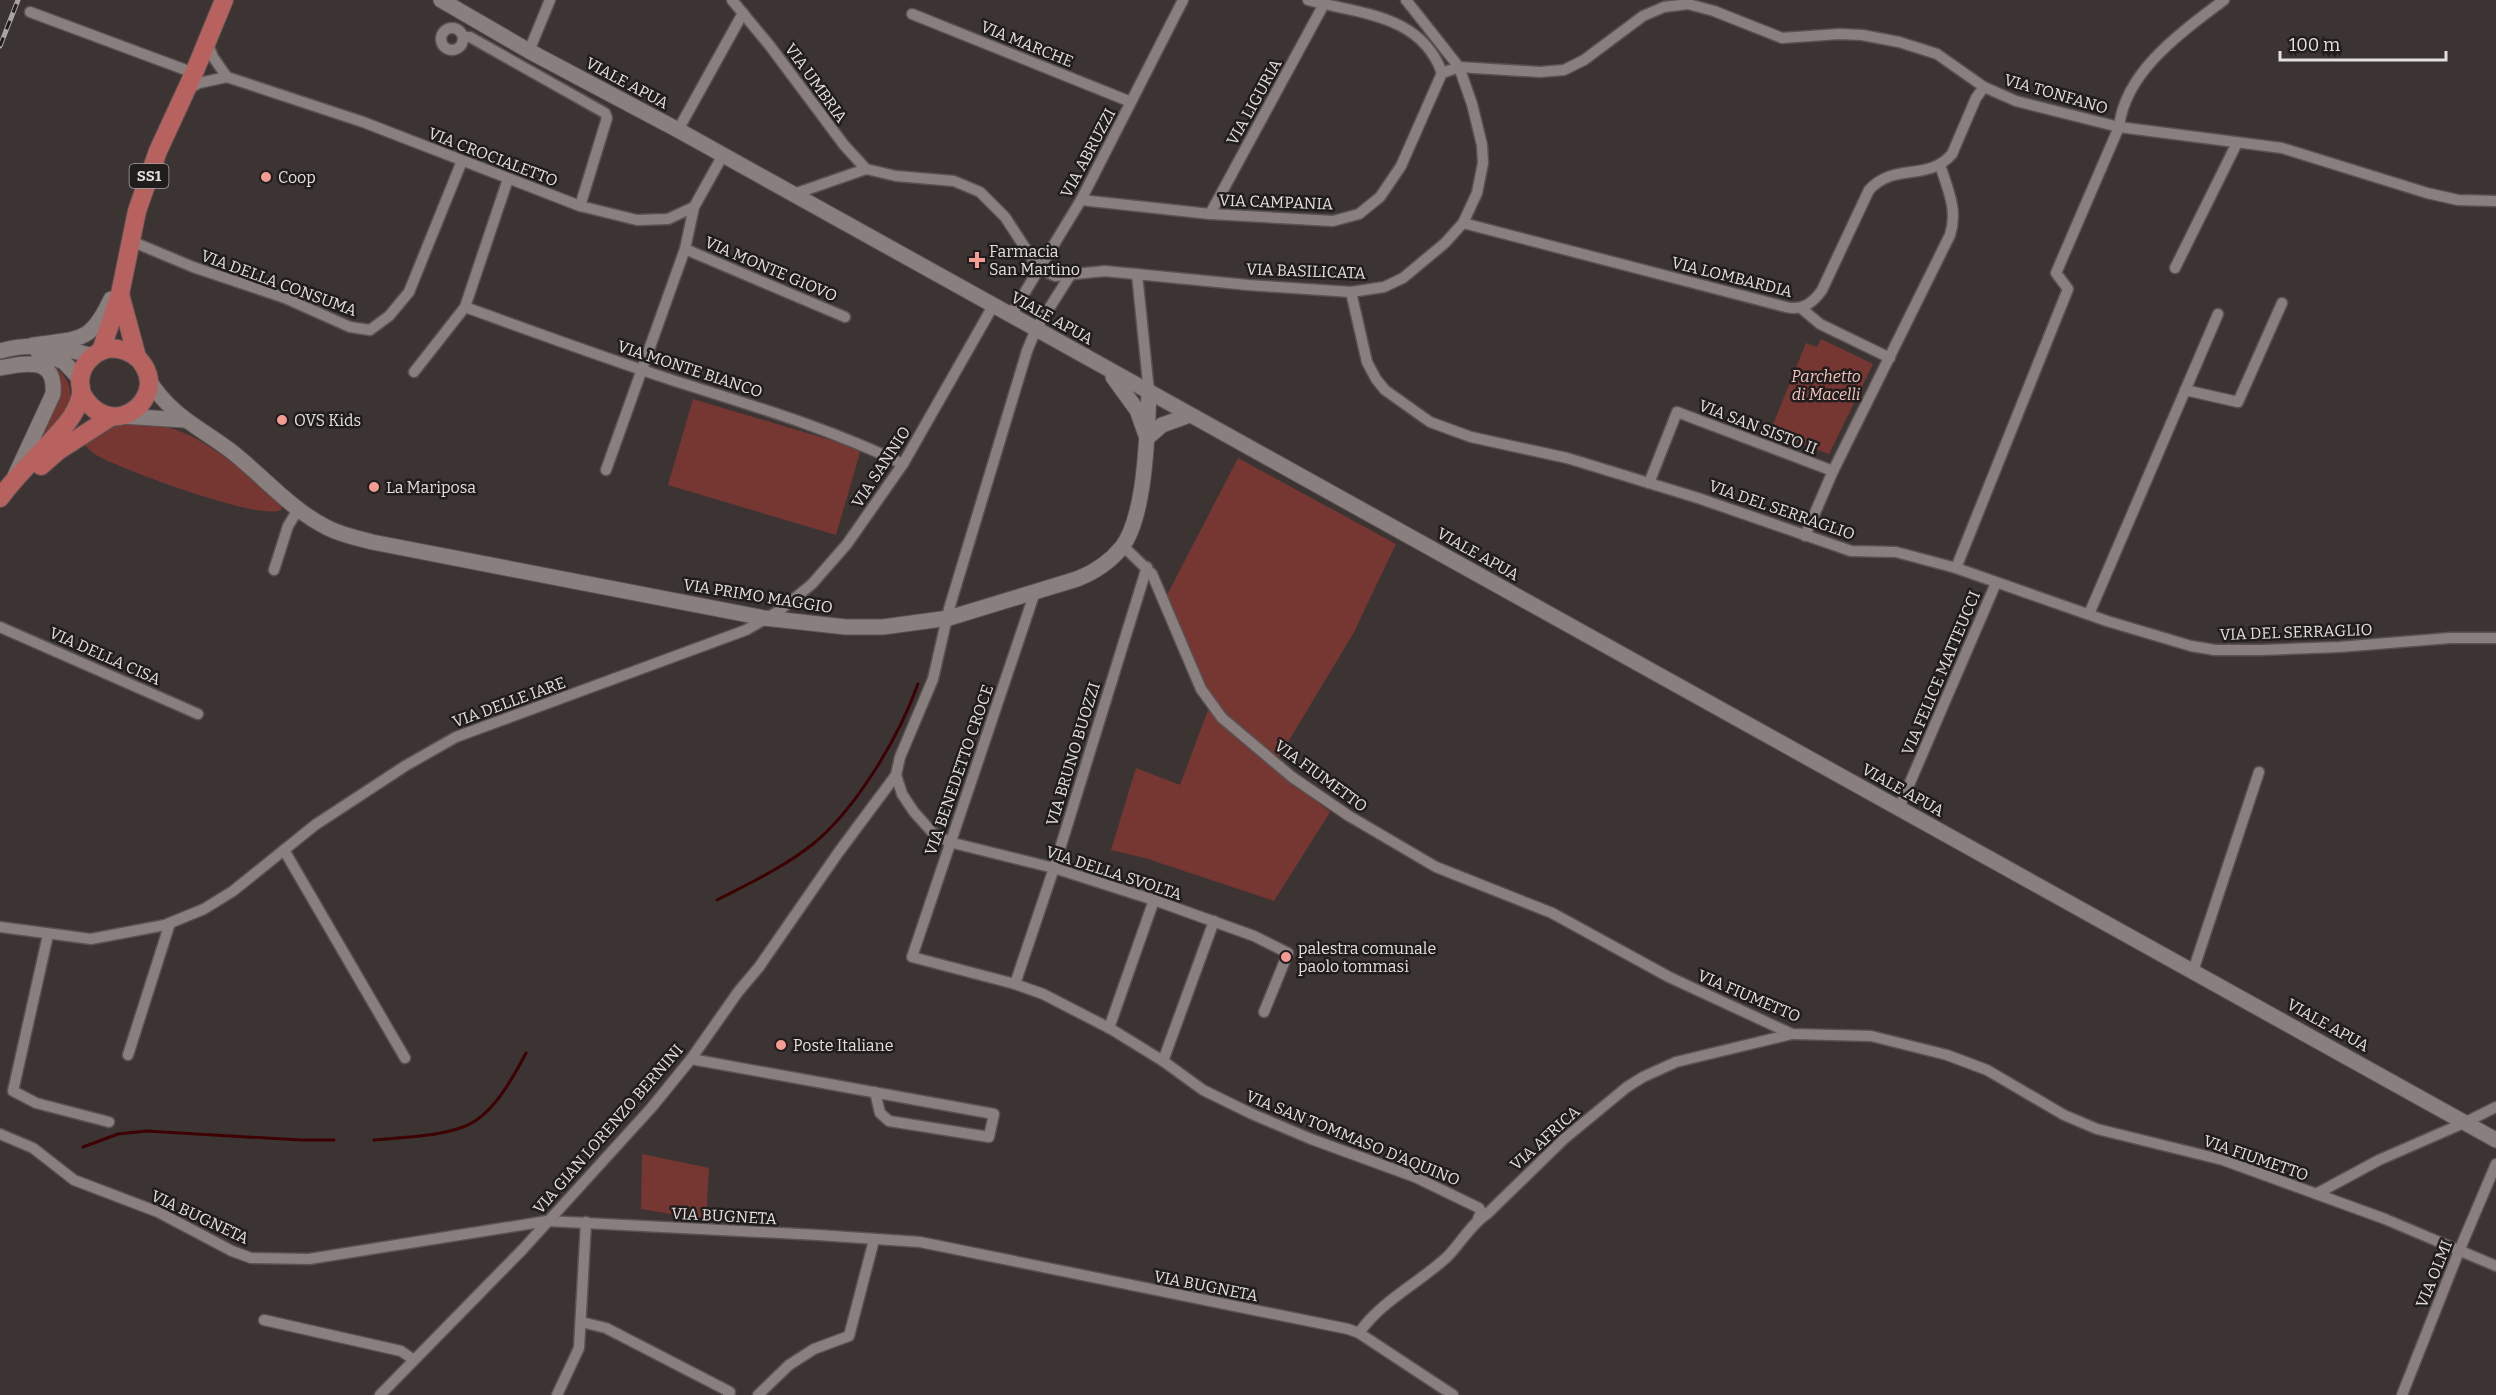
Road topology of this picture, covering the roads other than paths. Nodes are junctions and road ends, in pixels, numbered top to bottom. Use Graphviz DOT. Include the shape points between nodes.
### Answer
graph roads {
  1 [pos="224,0"];
  2 [pos="441,0"];
  3 [pos="550,0"];
  4 [pos="732,0"];
  5 [pos="1183,0"];
  6 [pos="1308,0"];
  7 [pos="1407,0"];
  8 [pos="2224,0"];
  9 [pos="1324,4"];
  10 [pos="30,12"];
  11 [pos="743,13"];
  12 [pos="912,14"];
  13 [pos="1417,14"];
  14 [pos="1405,27"];
  15 [pos="464,38"];
  16 [pos="207,42"];
  17 [pos="529,51"];
  18 [pos="1459,67"];
  19 [pos="194,73"];
  20 [pos="1442,73"];
  21 [pos="227,77"];
  22 [pos="1984,87"];
  23 [pos="185,91"];
  24 [pos="1131,102"];
  25 [pos="2119,127"];
  26 [pos="678,130"];
  27 [pos="2237,143"];
  28 [pos="723,155"];
  29 [pos="462,161"];
  30 [pos="1940,165"];
  31 [pos="867,169"];
  32 [pos="508,179"];
  33 [pos="794,194"];
  34 [pos="1081,200"];
  35 [pos="2496,201"];
  36 [pos="580,206"];
  37 [pos="694,207"];
  38 [pos="1210,214"];
  39 [pos="1463,223"];
  40 [pos="131,241"];
  41 [pos="685,249"];
  42 [pos="127,266"];
  43 [pos="1039,268"];
  44 [pos="2175,268"];
  45 [pos="1137,274"];
  46 [pos="1069,277"];
  47 [pos="1351,292"];
  48 [pos="120,294"];
  49 [pos="2282,303"];
  50 [pos="993,306"];
  51 [pos="465,307"];
  52 [pos="1801,308"];
  53 [pos="1011,315"];
  54 [pos="2218,315"];
  55 [pos="845,317"];
  56 [pos="1036,329"];
  57 [pos="33,345"];
  58 [pos="0,351"];
  59 [pos="97,353"];
  60 [pos="137,357"];
  61 [pos="1890,358"];
  62 [pos="0,359"];
  63 [pos="0,368"];
  64 [pos="1105,368"];
  65 [pos="640,370"];
  66 [pos="414,372"];
  67 [pos="148,379"];
  68 [pos="81,386"];
  69 [pos="2185,390"];
  70 [pos="1149,393"];
  71 [pos="1190,415"];
  72 [pos="116,416"];
  73 [pos="184,420"];
  74 [pos="1147,438"];
  75 [pos="903,464"];
  76 [pos="606,470"];
  77 [pos="1833,471"];
  78 [pos="15,476"];
  79 [pos="1649,483"];
  80 [pos="0,499"];
  81 [pos="299,508"];
  82 [pos="1804,536"];
  83 [pos="1123,546"];
  84 [pos="1147,567"];
  85 [pos="1956,568"];
  86 [pos="274,570"];
  87 [pos="1996,583"];
  88 [pos="1035,592"];
  89 [pos="2089,614"];
  90 [pos="764,618"];
  91 [pos="949,618"];
  92 [pos="0,627"];
  93 [pos="2496,638"];
  94 [pos="198,714"];
  95 [pos="2259,772"];
  96 [pos="896,775"];
  97 [pos="1899,808"];
  98 [pos="949,842"];
  99 [pos="284,850"];
  100 [pos="1054,868"];
  101 [pos="1154,900"];
  102 [pos="1214,921"];
  103 [pos="170,923"];
  104 [pos="0,927"];
  105 [pos="48,935"];
  106 [pos="912,957"];
  107 [pos="2193,971"];
  108 [pos="1015,984"];
  109 [pos="1264,1012"];
  110 [pos="1109,1028"];
  111 [pos="1792,1034"];
  112 [pos="128,1055"];
  113 [pos="405,1058"];
  114 [pos="691,1059"];
  115 [pos="1163,1061"];
  116 [pos="875,1092"];
  117 [pos="2496,1107"];
  118 [pos="109,1122"];
  119 [pos="2466,1122"];
  120 [pos="0,1134"];
  121 [pos="2496,1140"];
  122 [pos="2496,1164"];
  123 [pos="2316,1194"];
  124 [pos="1478,1220"];
  125 [pos="547,1221"];
  126 [pos="586,1222"];
  127 [pos="874,1240"];
  128 [pos="2459,1251"];
  129 [pos="2496,1266"];
  130 [pos="264,1320"];
  131 [pos="581,1322"];
  132 [pos="1359,1333"];
  133 [pos="414,1360"];
  134 [pos="380,1395"];
  135 [pos="557,1395"];
  136 [pos="728,1395"];
  137 [pos="758,1395"];
  138 [pos="1453,1395"];
  139 [pos="2402,1395"];
  1 -- 16 [label="main road, SS1"];
  2 -- 17 [label="street, VIALE APUA"];
  3 -- 17 [label="street"];
  4 -- 11 [label="street, VIA UMBRIA"];
  5 -- 24 [label="street, VIA ABRUZZI"];
  6 -- 9 [label="street"];
  7 -- 13 [label="street, VIA BASILICATA"];
  8 -- 25 [label="street" via="2166,45 2144,72 2120,116"];
  9 -- 14 [label="street" via="1376,15"];
  9 -- 38 [label="street, VIA LIGURIA"];
  10 -- 19 [label="street"];
  11 -- 26 [label="street"];
  11 -- 31 [label="street, VIA UMBRIA" via="843,145"];
  12 -- 24 [label="street, VIA MARCHE"];
  13 -- 14 [label="street"];
  13 -- 18 [label="street, VIA BASILICATA"];
  14 -- 20 [label="street" via="1435,57"];
  15 -- 36 [label="street" via="470,37 605,113 607,118"];
  16 -- 19 [label="main road, SS1"];
  16 -- 21 [label="street"];
  17 -- 26 [label="street, VIALE APUA"];
  18 -- 20 [label="street"];
  18 -- 22 [label="street, VIA TONFANO" via="1564,70 1584,60 1643,16 1664,6 1688,4 1782,38 1839,34 1899,42 1937,54"];
  18 -- 39 [label="street, VIA BASILICATA" via="1482,145 1479,184"];
  19 -- 23 [label="main road, SS1"];
  20 -- 38 [label="street, VIA CAMPANIA" via="1401,166 1380,197 1359,214 1333,221"];
  21 -- 23 [label="street" via="199,83"];
  21 -- 29 [label="street, VIA CROCIALETTO" via="363,122"];
  22 -- 25 [label="street, VIA TONFANO" via="2016,101"];
  22 -- 30 [label="street" via="1952,154"];
  23 -- 40 [label="main road, SS1" via="158,151"];
  24 -- 34 [label="street, VIA ABRUZZI"];
  25 -- 27 [label="street, VIA TONFANO"];
  25 -- 85 [label="street" via="2055,273 2068,289"];
  26 -- 28 [label="street, VIALE APUA"];
  27 -- 35 [label="street, VIA TONFANO" via="2282,148 2458,200"];
  27 -- 44 [label="street"];
  28 -- 33 [label="street, VIALE APUA"];
  28 -- 37 [label="street"];
  29 -- 32 [label="street, VIA CROCIALETTO"];
  29 -- 40 [label="street, VIA DELLA CONSUMA" via="409,292 389,316 370,330 350,327 285,298"];
  30 -- 52 [label="street, VIA LOMBARDIA" via="1890,174 1875,183 1822,290"];
  30 -- 61 [label="street" via="1954,221"];
  31 -- 33 [label="street"];
  31 -- 43 [label="street" via="954,181 980,192 1005,217"];
  32 -- 36 [label="street, VIA CROCIALETTO"];
  32 -- 51 [label="street"];
  33 -- 50 [label="street, VIALE APUA"];
  34 -- 38 [label="street, VIA CAMPANIA"];
  34 -- 43 [label="street, VIA ABRUZZI"];
  36 -- 37 [label="street, VIA CROCIALETTO" via="637,220 668,219"];
  37 -- 41 [label="street"];
  39 -- 47 [label="street, VIA BASILICATA" via="1398,281"];
  39 -- 52 [label="street, VIA LOMBARDIA"];
  40 -- 42 [label="main road, SS1"];
  41 -- 55 [label="street, VIA MONTE GIOVO"];
  41 -- 65 [label="street"];
  42 -- 48 [label="main road, SS1"];
  42 -- 57 [label="street" via="101,320 89,334"];
  43 -- 46 [label="street, VIA BASILICATA" via="1055,276"];
  43 -- 53 [label="street, VIA ABRUZZI"];
  45 -- 46 [label="street, VIA BASILICATA" via="1105,271"];
  45 -- 47 [label="street, VIA BASILICATA"];
  45 -- 70 [label="street"];
  46 -- 56 [label="street"];
  47 -- 79 [label="street, VIA DEL SERRAGLIO" via="1372,372 1385,390 1414,412 1471,437 1567,458"];
  48 -- 59 [label="main road, SS1"];
  48 -- 60 [label="main road"];
  49 -- 69 [label="street" via="2238,402"];
  50 -- 53 [label="street, VIALE APUA"];
  50 -- 75 [label="street, VIA SANNIO"];
  51 -- 65 [label="street, VIA MONTE BIANCO"];
  51 -- 66 [label="street"];
  52 -- 61 [label="street" via="1820,324"];
  53 -- 56 [label="street, VIALE APUA"];
  54 -- 69 [label="street"];
  56 -- 64 [label="street, VIALE APUA"];
  56 -- 91 [label="street, VIA GIAN LORENZO BERNINI"];
  57 -- 58 [label="street"];
  57 -- 59 [label="street"];
  59 -- 60 [label="main road" via="113,348"];
  59 -- 68 [label="main road" via="84,366"];
  60 -- 67 [label="main road"];
  61 -- 77 [label="street"];
  62 -- 68 [label="street" via="41,352 64,362"];
  63 -- 78 [label="street" via="27,363 41,365 53,386 53,394"];
  64 -- 70 [label="street, VIALE APUA"];
  64 -- 74 [label="street" via="1137,410"];
  65 -- 75 [label="street, VIA MONTE BIANCO" via="817,427"];
  65 -- 76 [label="street"];
  67 -- 72 [label="main road" via="146,396 136,409"];
  67 -- 73 [label="street, VIA PRIMO MAGGIO"];
  68 -- 72 [label="main road" via="93,408"];
  68 -- 78 [label="main road" via="76,411"];
  69 -- 89 [label="street"];
  70 -- 71 [label="street, VIALE APUA"];
  70 -- 74 [label="street, VIA PRIMO MAGGIO"];
  71 -- 74 [label="street" via="1162,425"];
  71 -- 97 [label="street, VIALE APUA"];
  72 -- 73 [label="street, VIA PRIMO MAGGIO"];
  72 -- 80 [label="main road" via="58,451"];
  73 -- 81 [label="street, VIA PRIMO MAGGIO" via="230,450"];
  74 -- 83 [label="street, VIA PRIMO MAGGIO" via="1135,518"];
  75 -- 90 [label="street, VIA SANNIO" via="827,569 784,607"];
  77 -- 79 [label="street, VIA SAN SISTO II" via="1677,412"];
  77 -- 82 [label="street"];
  78 -- 80 [label="main road"];
  79 -- 82 [label="street, VIA DEL SERRAGLIO"];
  81 -- 86 [label="street" via="288,526"];
  81 -- 90 [label="street, VIA PRIMO MAGGIO" via="329,528 372,542"];
  82 -- 85 [label="street, VIA DEL SERRAGLIO" via="1851,551 1896,552"];
  83 -- 84 [label="street, VIA FIUMETTO"];
  83 -- 88 [label="street, VIA PRIMO MAGGIO" via="1091,573"];
  84 -- 100 [label="street, VIA BRUNO BUOZZI"];
  84 -- 111 [label="street, VIA FIUMETTO" via="1208,700 1222,718 1292,777 1436,867 1552,913 1669,977"];
  85 -- 87 [label="street, VIA DEL SERRAGLIO"];
  87 -- 89 [label="street, VIA DEL SERRAGLIO"];
  87 -- 97 [label="street, VIA FELICE MATTEUCCI"];
  88 -- 91 [label="street, VIA PRIMO MAGGIO"];
  88 -- 98 [label="street, VIA BENEDETTO CROCE"];
  89 -- 93 [label="street, VIA DEL SERRAGLIO" via="2214,650"];
  90 -- 91 [label="street, VIA PRIMO MAGGIO" via="855,627"];
  90 -- 99 [label="street, VIA DELLE IARE" via="746,630 456,737 315,825"];
  91 -- 96 [label="street, VIA GIAN LORENZO BERNINI" via="933,679"];
  92 -- 94 [label="street, VIA DELLA CISA"];
  95 -- 107 [label="street"];
  96 -- 98 [label="street, VIA DELLA SVOLTA" via="914,812 932,832"];
  96 -- 114 [label="street, VIA GIAN LORENZO BERNINI"];
  97 -- 107 [label="street, VIALE APUA"];
  98 -- 100 [label="street, VIA DELLA SVOLTA"];
  98 -- 106 [label="street, VIA BENEDETTO CROCE"];
  99 -- 103 [label="street, VIA DELLE IARE" via="233,891"];
  99 -- 113 [label="street"];
  100 -- 101 [label="street, VIA DELLA SVOLTA"];
  100 -- 108 [label="street, VIA BRUNO BUOZZI"];
  101 -- 102 [label="street, VIA DELLA SVOLTA"];
  101 -- 110 [label="street"];
  102 -- 109 [label="street, VIA DELLA SVOLTA" via="1288,953"];
  102 -- 115 [label="street"];
  103 -- 105 [label="street, VIA DELLE IARE" via="91,939"];
  103 -- 112 [label="street"];
  104 -- 105 [label="street, VIA DELLE IARE"];
  105 -- 118 [label="street" via="14,1091 36,1103"];
  106 -- 108 [label="street, VIA SAN TOMMASO D'AQUINO"];
  107 -- 119 [label="street, VIALE APUA"];
  108 -- 110 [label="street, VIA SAN TOMMASO D'AQUINO"];
  110 -- 115 [label="street, VIA SAN TOMMASO D'AQUINO"];
  111 -- 123 [label="street, VIA FIUMETTO" via="1871,1036 1947,1055 1987,1070 2064,1115 2097,1129 2223,1160"];
  111 -- 124 [label="street, VIA AFRICA" via="1676,1062 1643,1077 1564,1139"];
  114 -- 116 [label="street"];
  114 -- 125 [label="street, VIA GIAN LORENZO BERNINI"];
  115 -- 124 [label="street, VIA SAN TOMMASO D'AQUINO" via="1203,1090 1252,1114 1415,1177 1474,1205 1481,1212"];
  116 -- 116 [label="street" via="880,1113 889,1121 989,1137 994,1114"];
  117 -- 119 [label="street"];
  119 -- 121 [label="street, VIALE APUA"];
  119 -- 123 [label="street" via="2379,1160"];
  120 -- 125 [label="street, VIA BUGNETA" via="33,1148 74,1180 158,1212 251,1258 309,1260"];
  122 -- 128 [label="street, VIA OLMI"];
  123 -- 128 [label="street, VIA FIUMETTO"];
  124 -- 132 [label="street, VIA AFRICA" via="1449,1255 1370,1318"];
  125 -- 126 [label="street, VIA BUGNETA"];
  125 -- 133 [label="street, VIA GIAN LORENZO BERNINI"];
  126 -- 127 [label="street, VIA BUGNETA"];
  126 -- 131 [label="street"];
  127 -- 132 [label="street, VIA BUGNETA" via="920,1242"];
  127 -- 137 [label="street" via="849,1336 814,1349 789,1365"];
  128 -- 129 [label="street, VIA FIUMETTO"];
  128 -- 139 [label="street, VIA OLMI"];
  130 -- 133 [label="street" via="401,1351"];
  131 -- 135 [label="street" via="579,1348"];
  131 -- 136 [label="street" via="606,1328 730,1392"];
  132 -- 138 [label="street, VIA BUGNETA"];
  133 -- 134 [label="street, VIA GIAN LORENZO BERNINI"];
}
